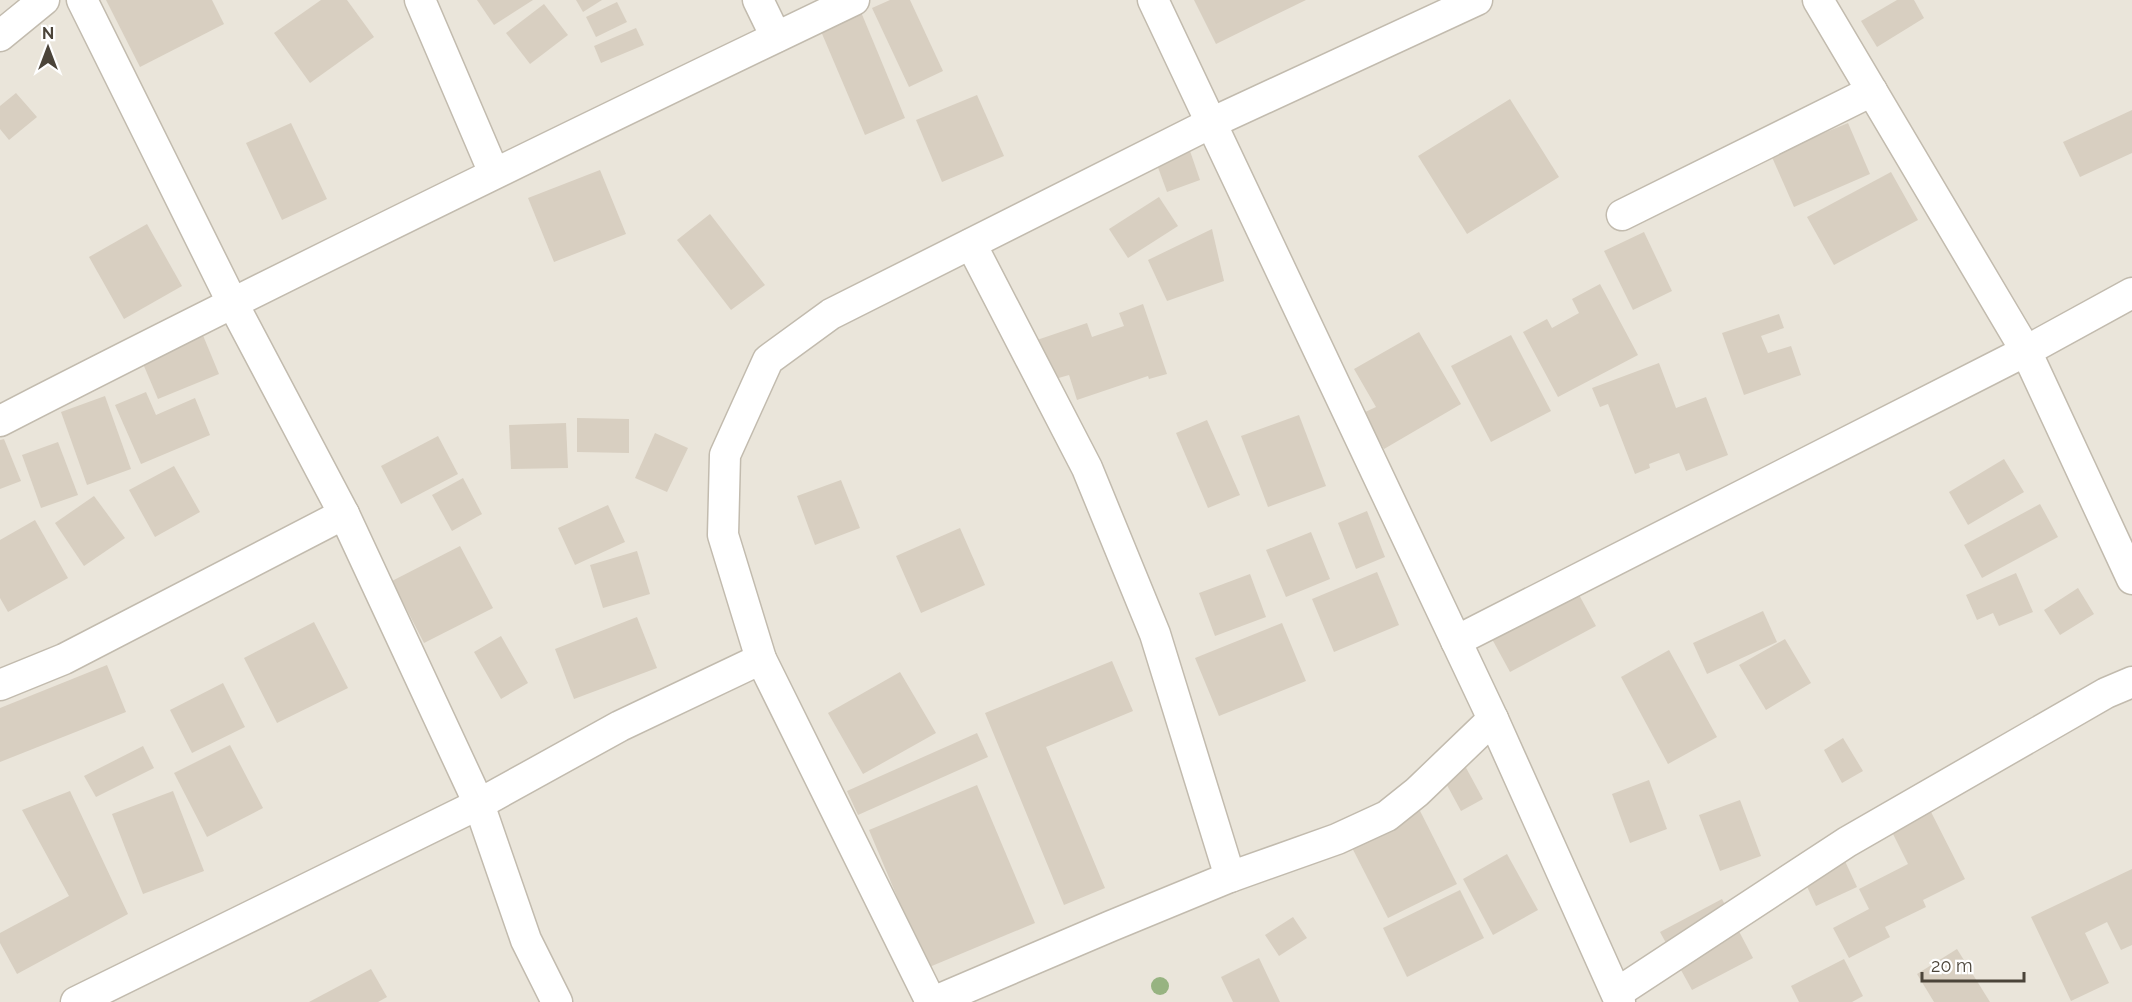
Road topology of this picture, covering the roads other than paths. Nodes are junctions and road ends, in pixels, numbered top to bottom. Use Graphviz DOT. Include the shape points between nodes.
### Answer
graph roads {
  1 [pos="44,0"];
  2 [pos="82,0"];
  3 [pos="420,0"];
  4 [pos="758,0"];
  5 [pos="854,0"];
  6 [pos="1153,0"];
  7 [pos="1477,0"];
  8 [pos="1818,0"];
  9 [pos="0,36"];
  10 [pos="776,37"];
  11 [pos="1872,91"];
  12 [pos="1211,123"];
  13 [pos="494,173"];
  14 [pos="1622,215"];
  15 [pos="971,244"];
  16 [pos="2132,293"];
  17 [pos="232,302"];
  18 [pos="2026,351"];
  19 [pos="0,422"];
  20 [pos="344,514"];
  21 [pos="2132,579"];
  22 [pos="1456,641"];
  23 [pos="761,659"];
  24 [pos="2132,682"];
  25 [pos="0,685"];
  26 [pos="1493,719"];
  27 [pos="479,804"];
  28 [pos="1230,877"];
  29 [pos="1618,998"];
  30 [pos="76,1002"];
  31 [pos="557,1002"];
  32 [pos="932,1002"];
  1 -- 9 [label="street"];
  2 -- 17 [label="street"];
  3 -- 13 [label="street"];
  4 -- 10 [label="street"];
  5 -- 10 [label="street"];
  6 -- 12 [label="street"];
  7 -- 12 [label="street"];
  8 -- 11 [label="street"];
  10 -- 13 [label="street"];
  11 -- 14 [label="street"];
  11 -- 18 [label="street"];
  12 -- 15 [label="street"];
  12 -- 22 [label="street"];
  13 -- 17 [label="street"];
  15 -- 23 [label="street" via="831,314 768,360 725,455 724,478 723,535"];
  15 -- 28 [label="street" via="1087,468 1150,623"];
  16 -- 18 [label="street"];
  17 -- 19 [label="street"];
  17 -- 20 [label="street"];
  18 -- 21 [label="street"];
  18 -- 22 [label="street"];
  20 -- 25 [label="street" via="74,654"];
  20 -- 27 [label="street"];
  22 -- 26 [label="street"];
  23 -- 27 [label="street" via="620,726"];
  23 -- 32 [label="street"];
  24 -- 29 [label="street" via="2106,693 1847,842"];
  26 -- 28 [label="street" via="1418,792 1386,816 1337,839"];
  26 -- 29 [label="street"];
  27 -- 30 [label="street"];
  27 -- 31 [label="street" via="526,940"];
  28 -- 32 [label="street"];
}
